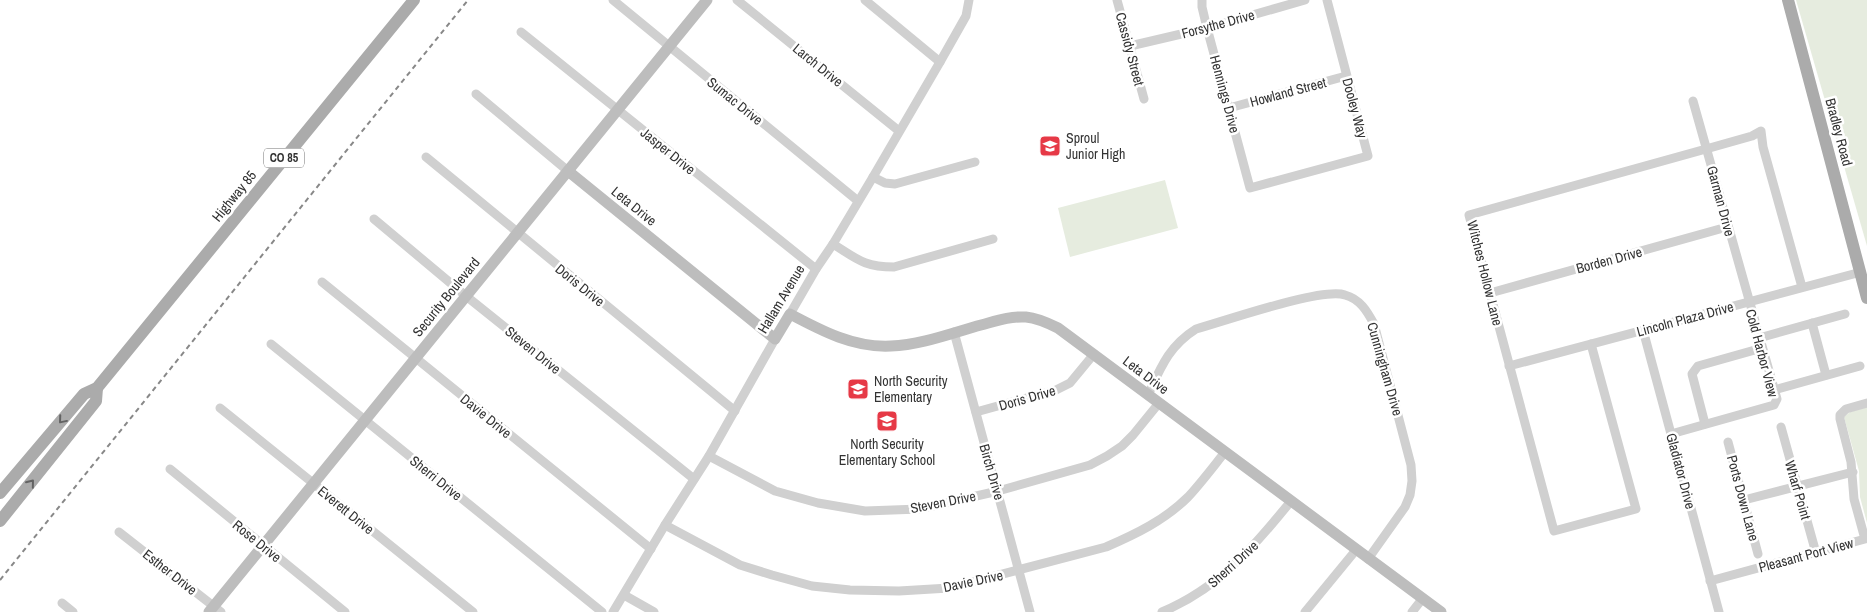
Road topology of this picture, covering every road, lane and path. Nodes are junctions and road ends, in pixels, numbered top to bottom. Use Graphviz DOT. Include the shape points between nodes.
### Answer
graph roads {
  1 [pos="414,0"];
  2 [pos="613,0"];
  3 [pos="707,0"];
  4 [pos="737,0"];
  5 [pos="865,0"];
  6 [pos="969,0"];
  7 [pos="1117,0"];
  8 [pos="1202,0"];
  9 [pos="1305,0"];
  10 [pos="1328,0"];
  11 [pos="1788,0"];
  12 [pos="1207,28"];
  13 [pos="521,32"];
  14 [pos="1130,46"];
  15 [pos="669,47"];
  16 [pos="940,62"];
  17 [pos="1346,76"];
  18 [pos="476,94"];
  19 [pos="1144,99"];
  20 [pos="1693,101"];
  21 [pos="1229,108"];
  22 [pos="618,110"];
  23 [pos="899,131"];
  24 [pos="1706,149"];
  25 [pos="426,157"];
  26 [pos="975,162"];
  27 [pos="568,171"];
  28 [pos="874,177"];
  29 [pos="1250,188"];
  30 [pos="858,201"];
  31 [pos="374,219"];
  32 [pos="1727,227"];
  33 [pos="517,234"];
  34 [pos="993,239"];
  35 [pos="833,244"];
  36 [pos="816,270"];
  37 [pos="1864,277"];
  38 [pos="322,282"];
  39 [pos="1802,287"];
  40 [pos="1490,293"];
  41 [pos="466,296"];
  42 [pos="1867,298"];
  43 [pos="1748,302"];
  44 [pos="790,314"];
  45 [pos="1845,314"];
  46 [pos="1812,323"];
  47 [pos="1643,330"];
  48 [pos="954,332"];
  49 [pos="1759,338"];
  50 [pos="774,339"];
  51 [pos="271,344"];
  52 [pos="1592,344"];
  53 [pos="1762,348"];
  54 [pos="1094,354"];
  55 [pos="415,358"];
  56 [pos="1509,366"];
  57 [pos="1860,366"];
  58 [pos="1826,375"];
  59 [pos="97,388"];
  60 [pos="1774,390"];
  61 [pos="1148,395"];
  62 [pos="1159,403"];
  63 [pos="1867,403"];
  64 [pos="220,408"];
  65 [pos="735,411"];
  66 [pos="976,412"];
  67 [pos="365,420"];
  68 [pos="1705,424"];
  69 [pos="1781,426"];
  70 [pos="1671,434"];
  71 [pos="1728,442"];
  72 [pos="1225,452"];
  73 [pos="709,456"];
  74 [pos="170,469"];
  75 [pos="1852,472"];
  76 [pos="694,479"];
  77 [pos="313,484"];
  78 [pos="1797,486"];
  79 [pos="998,491"];
  80 [pos="0,493"];
  81 [pos="1744,500"];
  82 [pos="1291,501"];
  83 [pos="0,521"];
  84 [pos="665,525"];
  85 [pos="119,532"];
  86 [pos="262,546"];
  87 [pos="651,549"];
  88 [pos="1356,550"];
  89 [pos="1816,552"];
  90 [pos="1758,554"];
  91 [pos="1368,559"];
  92 [pos="1019,570"];
  93 [pos="1710,581"];
  94 [pos="624,595"];
  95 [pos="1423,598"];
  96 [pos="62,603"];
  97 [pos="215,610"];
  98 [pos="73,612"];
  99 [pos="345,612"];
  100 [pos="473,612"];
  101 [pos="602,612"];
  102 [pos="613,612"];
  103 [pos="654,612"];
  104 [pos="1030,612"];
  105 [pos="1162,612"];
  106 [pos="1304,612"];
  107 [pos="1412,612"];
  108 [pos="1441,612"];
  109 [pos="1719,612"];
  1 -- 59 [label="main road, Highway 85 / CO 85"];
  2 -- 15 [label="street, Sumac Drive"];
  3 -- 15 [label="street, Security Boulevard"];
  4 -- 23 [label="street, Larch Drive"];
  5 -- 16 [label="street"];
  6 -- 16 [label="street, Hallam Avenue" via="966,16"];
  7 -- 14 [label="street, Cassidy Street"];
  8 -- 12 [label="street, Hennings Drive"];
  9 -- 12 [label="street, Forsythe Drive"];
  10 -- 17 [label="street, Dooley Way"];
  11 -- 37 [label="main road, Bradley Road"];
  12 -- 14 [label="street, Forsythe Drive"];
  12 -- 21 [label="street, Hennings Drive"];
  13 -- 22 [label="street, Jasper Drive"];
  14 -- 19 [label="street, Cassidy Street"];
  15 -- 22 [label="street, Security Boulevard"];
  15 -- 30 [label="street, Sumac Drive"];
  16 -- 23 [label="street, Hallam Avenue"];
  17 -- 21 [label="street, Howland Street"];
  17 -- 29 [label="street, Dooley Way" via="1368,156"];
  18 -- 27 [label="street, Leta Drive"];
  20 -- 24 [label="street, Garman Drive"];
  21 -- 29 [label="street, Hennings Drive"];
  22 -- 27 [label="street, Security Boulevard"];
  22 -- 36 [label="street, Jasper Drive"];
  23 -- 28 [label="street, Hallam Avenue"];
  24 -- 32 [label="street, Garman Drive"];
  24 -- 39 [label="street, Witches Hollow Lane" via="1761,131"];
  24 -- 40 [label="street, Witches Hollow Lane" via="1469,215"];
  25 -- 33 [label="street, Doris Drive"];
  26 -- 28 [label="street" via="895,184"];
  27 -- 33 [label="street, Security Boulevard"];
  27 -- 50 [label="street, Leta Drive"];
  28 -- 30 [label="street, Hallam Avenue"];
  30 -- 35 [label="street, Hallam Avenue"];
  31 -- 41 [label="street, Steven Drive"];
  32 -- 40 [label="street, Borden Drive"];
  32 -- 43 [label="street, Garman Drive"];
  33 -- 41 [label="street, Security Boulevard"];
  33 -- 65 [label="street, Doris Drive"];
  34 -- 35 [label="street" via="894,267 865,264"];
  35 -- 36 [label="street, Hallam Avenue"];
  36 -- 44 [label="street, Hallam Avenue"];
  37 -- 39 [label="street, Lincoln Plaza Drive"];
  37 -- 42 [label="main road, Bradley Road"];
  38 -- 55 [label="street, Davie Drive"];
  39 -- 43 [label="street, Lincoln Plaza Drive"];
  40 -- 56 [label="street, Witches Hollow Lane"];
  41 -- 55 [label="street, Security Boulevard"];
  41 -- 76 [label="street, Steven Drive"];
  43 -- 47 [label="street, Lincoln Plaza Drive"];
  43 -- 49 [label="street, Cold Harbor View"];
  44 -- 48 [label="street, Leta Drive" via="839,338 875,346 908,344"];
  44 -- 50 [label="street, Hallam Avenue"];
  45 -- 46 [label="street"];
  46 -- 49 [label="street"];
  46 -- 58 [label="street"];
  47 -- 52 [label="street, Lincoln Plaza Drive"];
  47 -- 70 [label="street, Gladiator Drive"];
  48 -- 54 [label="street, Leta Drive" via="1009,317 1028,317 1058,328"];
  48 -- 66 [label="street, Birch Drive"];
  49 -- 53 [label="street, Cold Harbor View"];
  50 -- 65 [label="street, Hallam Avenue"];
  51 -- 67 [label="street, Sherri Drive"];
  52 -- 56 [label="street, Lincoln Plaza Drive"];
  52 -- 56 [label="street, Witches Hollow Lane" via="1636,509 1563,529 1554,531"];
  53 -- 60 [label="street, Cold Harbor View"];
  53 -- 68 [label="street" via="1698,366 1692,374"];
  54 -- 61 [label="street, Leta Drive"];
  54 -- 66 [label="street, Doris Drive" via="1070,383 1056,390"];
  55 -- 67 [label="street, Security Boulevard"];
  55 -- 87 [label="street, Davie Drive"];
  57 -- 58 [label="street"];
  58 -- 60 [label="street"];
  59 -- 80 [label="main road, Highway 85 / CO 85, one-way" via="84,394"];
  83 -- 59 [label="main road, Highway 85 / CO 85, one-way" via="96,401"];
  60 -- 68 [label="street, Cold Harbor View" via="1777,399 1774,405"];
  61 -- 62 [label="street, Leta Drive"];
  61 -- 91 [label="street, Cunningham Drive" via="1170,352 1196,329 1318,294 1344,294 1357,300 1374,324 1411,465 1410,495 1405,507"];
  62 -- 72 [label="street, Leta Drive"];
  62 -- 79 [label="street, Steven Drive" via="1134,436 1107,456 1090,465"];
  63 -- 75 [label="street, Pleasant Port View" via="1846,409 1840,415"];
  64 -- 77 [label="street, Everett Drive"];
  65 -- 73 [label="street, Hallam Avenue"];
  66 -- 79 [label="street, Birch Drive"];
  67 -- 77 [label="street, Security Boulevard"];
  67 -- 101 [label="street, Sherri Drive"];
  68 -- 70 [label="street"];
  69 -- 78 [label="street, Wharf Point"];
  70 -- 93 [label="street, Gladiator Drive"];
  71 -- 81 [label="street, Ports Down Lane"];
  72 -- 82 [label="street, Leta Drive"];
  72 -- 92 [label="street, Davie Drive" via="1188,498 1155,524 1106,547"];
  73 -- 76 [label="street, Hallam Avenue"];
  73 -- 79 [label="street, Steven Drive" via="775,491 865,511 920,509"];
  74 -- 86 [label="street, Rose Drive"];
  75 -- 78 [label="street"];
  75 -- 89 [label="street, Pleasant Port View" via="1854,499 1865,539"];
  76 -- 84 [label="street, Hallam Avenue"];
  77 -- 86 [label="street, Security Boulevard"];
  77 -- 100 [label="street, Everett Drive"];
  78 -- 81 [label="street"];
  78 -- 89 [label="street, Wharf Point"];
  79 -- 92 [label="street, Birch Drive"];
  81 -- 90 [label="street, Ports Down Lane"];
  82 -- 88 [label="street, Leta Drive"];
  82 -- 105 [label="street, Sherri Drive" via="1232,568"];
  84 -- 87 [label="street, Hallam Avenue"];
  84 -- 92 [label="street, Davie Drive" via="740,564 812,586 899,591 950,588"];
  85 -- 97 [label="street, Esther Drive"];
  86 -- 97 [label="street, Security Boulevard"];
  86 -- 99 [label="street, Rose Drive"];
  87 -- 94 [label="street, Hallam Avenue"];
  88 -- 91 [label="street, Leta Drive"];
  88 -- 106 [label="street"];
  89 -- 93 [label="street, Pleasant Port View"];
  91 -- 95 [label="street, Leta Drive"];
  92 -- 104 [label="street, Birch Drive"];
  93 -- 109 [label="street, Gladiator Drive"];
  94 -- 102 [label="street, Hallam Avenue"];
  94 -- 103 [label="street"];
  95 -- 107 [label="street"];
  95 -- 108 [label="street, Leta Drive"];
  96 -- 98 [label="street"];
}
